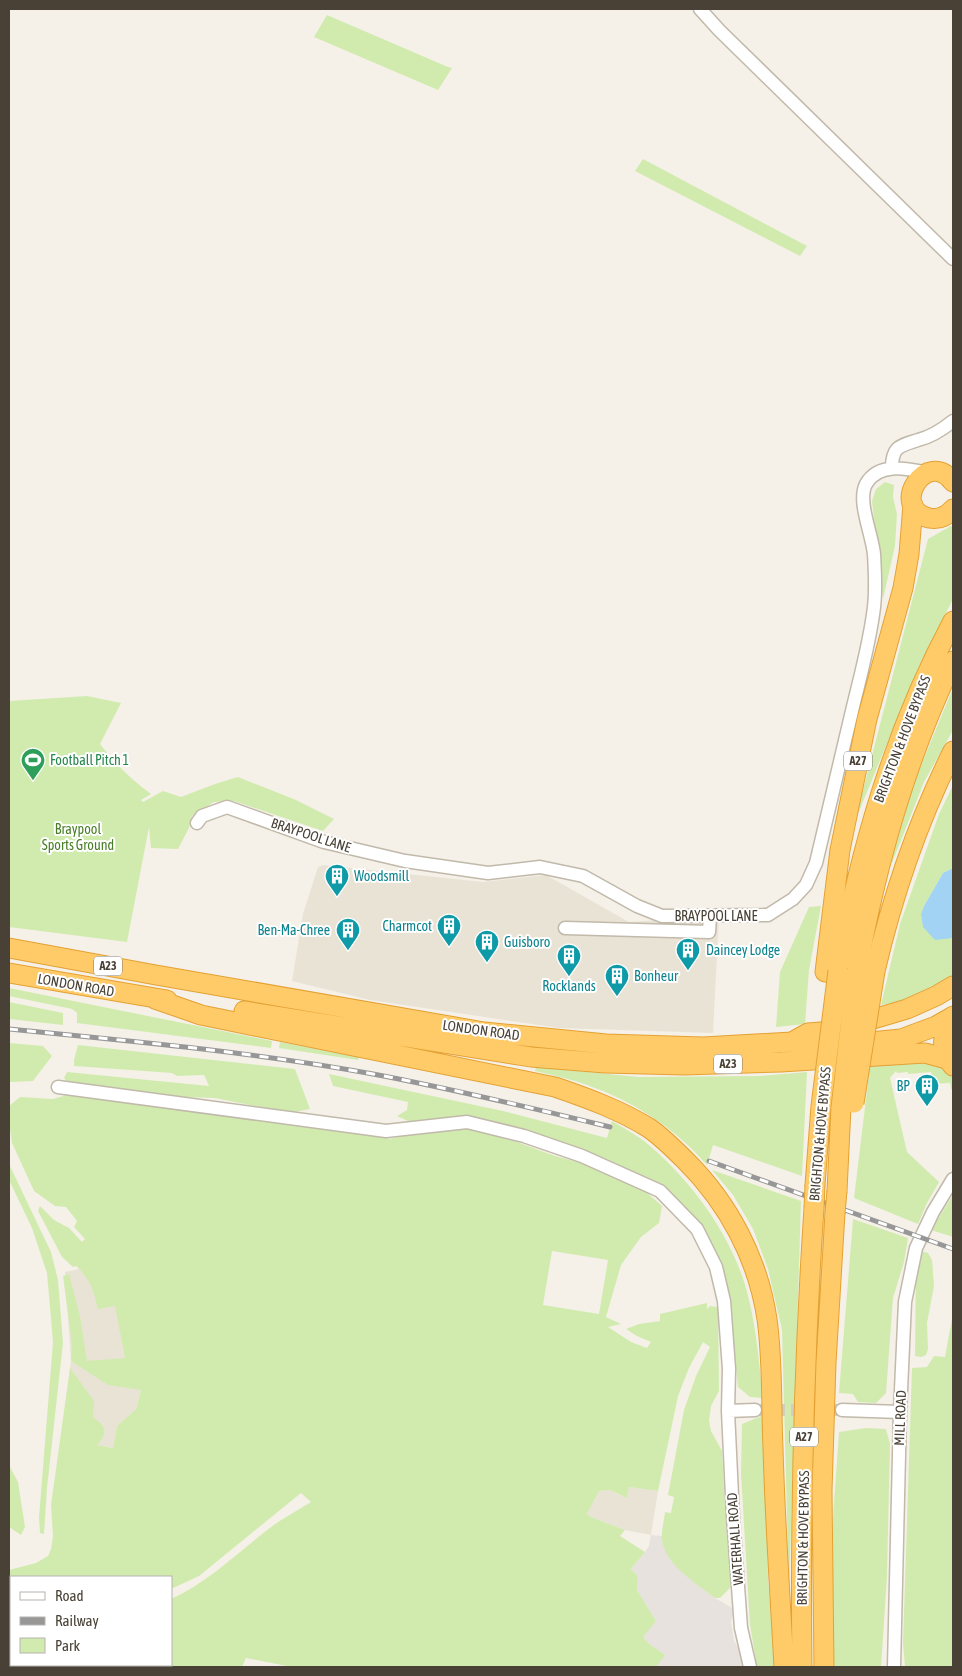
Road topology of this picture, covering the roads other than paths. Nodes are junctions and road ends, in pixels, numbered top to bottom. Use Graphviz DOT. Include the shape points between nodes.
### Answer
graph roads {
  1 [pos="700,9"];
  2 [pos="953,259"];
  3 [pos="953,421"];
  4 [pos="892,468"];
  5 [pos="944,473"];
  6 [pos="912,500"];
  7 [pos="952,513"];
  8 [pos="953,621"];
  9 [pos="953,661"];
  10 [pos="953,751"];
  11 [pos="197,823"];
  12 [pos="710,916"];
  13 [pos="565,928"];
  14 [pos="9,948"];
  15 [pos="866,970"];
  16 [pos="832,971"];
  17 [pos="9,973"];
  18 [pos="953,986"];
  19 [pos="155,999"];
  20 [pos="953,1017"];
  21 [pos="792,1042"];
  22 [pos="950,1063"];
  23 [pos="58,1087"];
  24 [pos="953,1179"];
  25 [pos="755,1410"];
  26 [pos="842,1410"];
  27 [pos="728,1411"];
  28 [pos="900,1412"];
  29 [pos="750,1667"];
  30 [pos="784,1667"];
  31 [pos="802,1667"];
  32 [pos="824,1667"];
  33 [pos="894,1667"];
  1 -- 2 [label="street"];
  3 -- 4 [label="street" via="929,436 901,445 892,457"];
  4 -- 5 [label="street"];
  4 -- 6 [label="street" via="902,477"];
  4 -- 12 [label="street, BRAYPOOL LANE" via="873,475 865,485 863,502 874,553 874,606 816,863 806,885 793,899 768,915"];
  5 -- 6 [label="highway" via="916,481"];
  6 -- 7 [label="highway" via="928,518 936,519"];
  6 -- 16 [label="highway, A27" via="909,554 903,588 867,719 840,850"];
  8 -- 16 [label="highway, BRIGHTON & HOVE BYPASS / A27" via="920,689 876,806"];
  9 -- 15 [label="highway, BRIGHTON & HOVE BYPASS / A27" via="918,742 880,860"];
  10 -- 15 [label="highway, A27" via="926,808 888,918"];
  11 -- 12 [label="street, BRAYPOOL LANE" via="202,816 227,807 324,842 388,857 488,872 540,867 583,876 662,916"];
  12 -- 13 [label="street" via="709,932"];
  14 -- 21 [label="highway, LONDON ROAD / A23" via="484,1032 606,1044 703,1047"];
  15 -- 32 [label="highway, BRIGHTON & HOVE BYPASS / A27, bridge" via="836,1191 822,1490"];
  16 -- 31 [label="highway, BRIGHTON & HOVE BYPASS / A27, bridge" via="819,1042 821,1106 806,1317"];
  17 -- 19 [label="highway, LONDON ROAD / A23"];
  18 -- 21 [label="highway" via="907,1009 833,1031 808,1034"];
  19 -- 22 [label="highway, LONDON ROAD / A23" via="204,1004 531,1057 605,1063 762,1063 924,1053"];
  19 -- 30 [label="highway" via="201,1015 555,1087 602,1103 649,1128 704,1178 744,1241 767,1319"];
  20 -- 21 [label="highway, LONDON ROAD / A23" via="900,1039 809,1048"];
  20 -- 22 [label="highway" via="943,1044"];
  23 -- 27 [label="street, WATERHALL ROAD" via="386,1131 467,1122 524,1136 582,1156 660,1192 697,1229 716,1267 724,1301 729,1369"];
  24 -- 28 [label="street, MILL ROAD" via="933,1212 912,1263 905,1302"];
  25 -- 27 [label="street"];
  26 -- 28 [label="street"];
  27 -- 29 [label="street, WATERHALL ROAD" via="741,1628"];
  28 -- 33 [label="street, MILL ROAD"];
}
